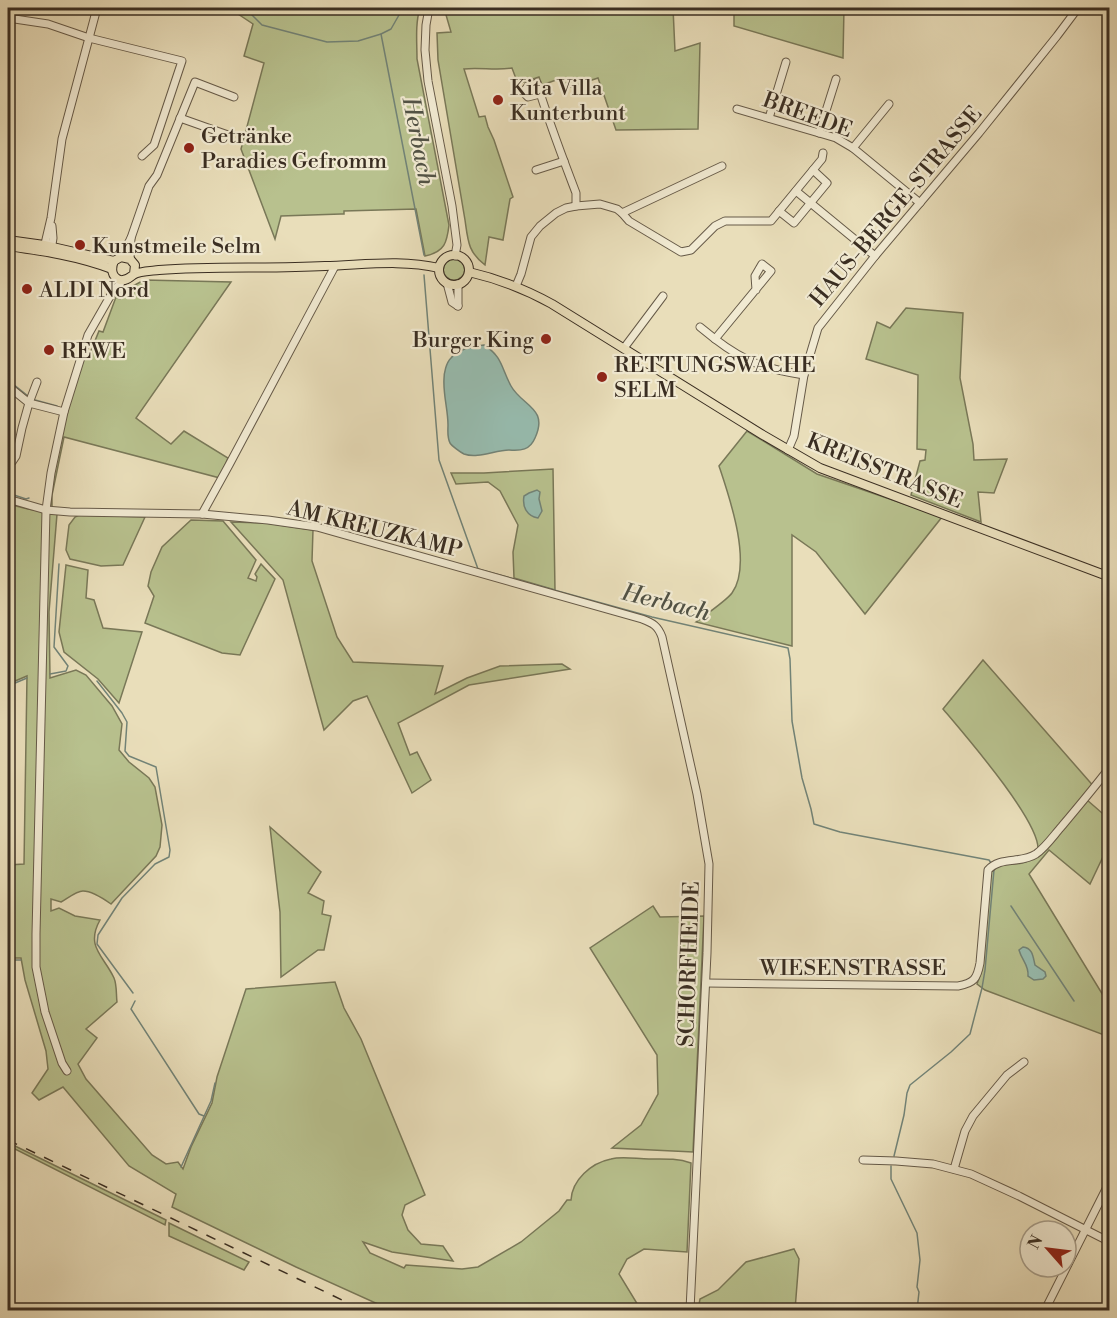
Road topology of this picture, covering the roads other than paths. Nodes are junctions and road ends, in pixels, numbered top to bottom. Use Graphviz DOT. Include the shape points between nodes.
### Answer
graph roads {
  1 [pos="97,8"];
  2 [pos="429,8"];
  3 [pos="1078,8"];
  4 [pos="8,18"];
  5 [pos="89,38"];
  6 [pos="786,62"];
  7 [pos="836,79"];
  8 [pos="540,94"];
  9 [pos="234,97"];
  10 [pos="889,104"];
  11 [pos="737,109"];
  12 [pos="180,118"];
  13 [pos="769,118"];
  14 [pos="819,133"];
  15 [pos="228,135"];
  16 [pos="853,148"];
  17 [pos="823,153"];
  18 [pos="142,156"];
  19 [pos="564,161"];
  20 [pos="722,166"];
  21 [pos="536,170"];
  22 [pos="813,170"];
  23 [pos="796,191"];
  24 [pos="810,203"];
  25 [pos="920,203"];
  26 [pos="576,206"];
  27 [pos="779,211"];
  28 [pos="622,213"];
  29 [pos="8,240"];
  30 [pos="8,246"];
  31 [pos="47,249"];
  32 [pos="455,256"];
  33 [pos="875,256"];
  34 [pos="335,266"];
  35 [pos="123,268"];
  36 [pos="439,268"];
  37 [pos="469,272"];
  38 [pos="447,283"];
  39 [pos="458,284"];
  40 [pos="516,286"];
  41 [pos="756,290"];
  42 [pos="663,296"];
  43 [pos="700,327"];
  44 [pos="715,339"];
  45 [pos="624,348"];
  46 [pos="804,375"];
  47 [pos="37,382"];
  48 [pos="8,386"];
  49 [pos="29,404"];
  50 [pos="64,412"];
  51 [pos="788,450"];
  52 [pos="8,462"];
  53 [pos="8,499"];
  54 [pos="46,510"];
  55 [pos="201,514"];
  56 [pos="1110,577"];
  57 [pos="656,625"];
  58 [pos="1110,767"];
  59 [pos="706,983"];
  60 [pos="1024,1062"];
  61 [pos="67,1071"];
  62 [pos="863,1160"];
  63 [pos="954,1169"];
  64 [pos="1110,1181"];
  65 [pos="1086,1230"];
  66 [pos="1110,1242"];
  67 [pos="690,1311"];
  68 [pos="1045,1311"];
  1 -- 5 [label="street"];
  2 -- 32 [label="street" via="425,50 428,81 452,206"];
  3 -- 25 [label="street, HAUS-BERGE-STRASSE"];
  4 -- 5 [label="street" via="48,24"];
  5 -- 18 [label="street" via="182,61 154,146"];
  5 -- 31 [label="street" via="62,140"];
  6 -- 13 [label="street"];
  7 -- 14 [label="street"];
  8 -- 19 [label="street"];
  9 -- 12 [label="street" via="195,82"];
  10 -- 16 [label="street"];
  11 -- 13 [label="street, BREEDE"];
  12 -- 15 [label="street"];
  12 -- 35 [label="street" via="149,186"];
  13 -- 14 [label="street, BREEDE"];
  14 -- 16 [label="street, BREEDE"];
  16 -- 25 [label="street, BREEDE"];
  17 -- 22 [label="street"];
  19 -- 21 [label="street"];
  19 -- 26 [label="street" via="576,193"];
  20 -- 28 [label="street"];
  22 -- 23 [label="street"];
  22 -- 24 [label="street" via="827,183"];
  23 -- 24 [label="street"];
  23 -- 27 [label="street"];
  24 -- 27 [label="street" via="794,223"];
  24 -- 33 [label="street"];
  25 -- 33 [label="street, HAUS-BERGE-STRASSE"];
  26 -- 28 [label="street" via="600,204"];
  26 -- 40 [label="street" via="556,213 531,237"];
  27 -- 28 [label="street" via="771,221 725,221 691,250 681,252"];
  29 -- 31 [label="main road"];
  30 -- 31 [label="main road"];
  31 -- 35 [label="main road"];
  32 -- 36 [label="main road" via="445,259"];
  32 -- 37 [label="main road" via="466,261"];
  33 -- 46 [label="street, HAUS-BERGE-STRASSE" via="818,328"];
  34 -- 35 [label="main road" via="156,271"];
  34 -- 36 [label="main road" via="404,263"];
  34 -- 55 [label="street"];
  35 -- 50 [label="street" via="88,335"];
  36 -- 38 [label="main road"];
  37 -- 39 [label="main road"];
  37 -- 40 [label="main road, KREISSTRASSE"];
  38 -- 39 [label="main road"];
  38 -- 39 [label="street" via="452,302 458,306"];
  40 -- 45 [label="main road, KREISSTRASSE"];
  41 -- 44 [label="street"];
  42 -- 45 [label="street"];
  43 -- 44 [label="street"];
  44 -- 46 [label="street" via="756,364"];
  45 -- 51 [label="main road, KREISSTRASSE"];
  46 -- 51 [label="street, HAUS-BERGE-STRASSE"];
  47 -- 49 [label="street"];
  48 -- 49 [label="street"];
  49 -- 50 [label="street"];
  49 -- 52 [label="street" via="16,456"];
  50 -- 54 [label="street"];
  51 -- 56 [label="main road, KREISSTRASSE" via="842,477"];
  53 -- 54 [label="street, AM KREUZKAMP"];
  54 -- 55 [label="street, AM KREUZKAMP"];
  54 -- 61 [label="street" via="36,967 45,1012"];
  55 -- 57 [label="street, AM KREUZKAMP" via="316,527"];
  57 -- 59 [label="street, SCHORFHEIDE" via="662,637 697,794 709,864"];
  58 -- 59 [label="street, WIESENSTRASSE" via="1038,852 1022,860 998,863 988,870 980,963 969,983"];
  59 -- 67 [label="street, SCHORFHEIDE"];
  60 -- 63 [label="street" via="1007,1075 973,1116"];
  62 -- 63 [label="street"];
  63 -- 65 [label="street" via="988,1181"];
  64 -- 65 [label="street"];
  65 -- 66 [label="street"];
  65 -- 68 [label="street"];
}
